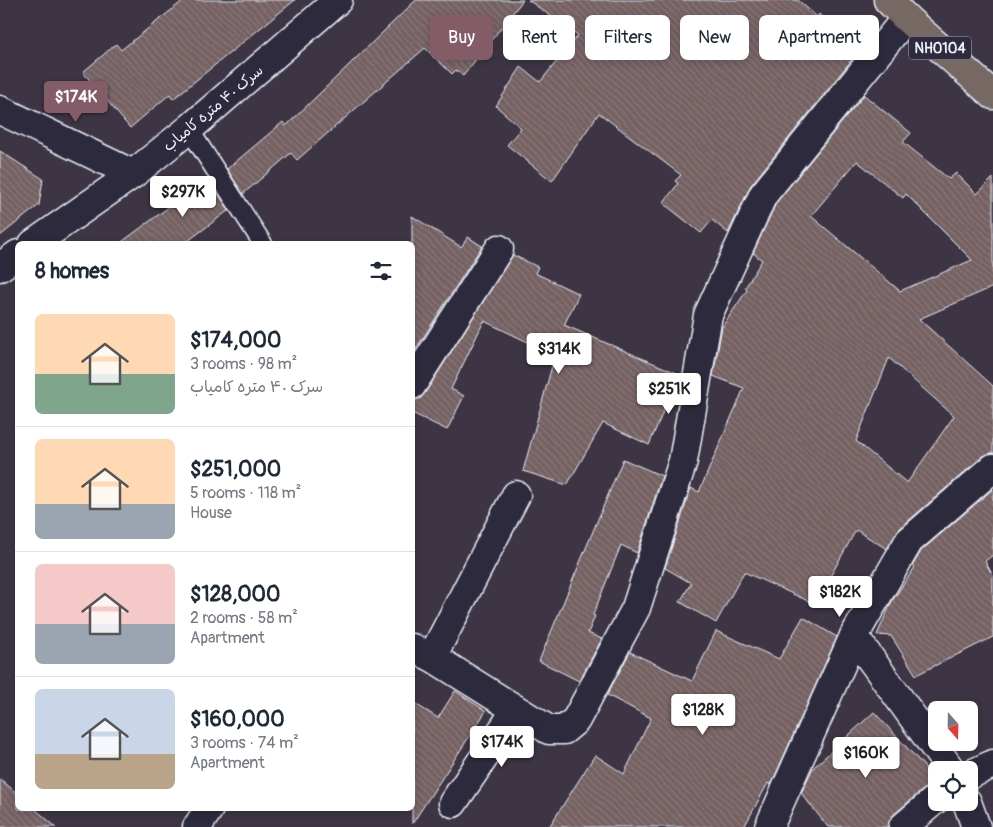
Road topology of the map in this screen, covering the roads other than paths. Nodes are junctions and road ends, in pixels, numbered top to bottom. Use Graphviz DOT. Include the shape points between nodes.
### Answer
graph roads {
  1 [pos="338,0"];
  2 [pos="897,9"];
  3 [pos="993,95"];
  4 [pos="0,110"];
  5 [pos="189,129"];
  6 [pos="132,174"];
  7 [pos="37,241"];
  8 [pos="261,241"];
  9 [pos="499,249"];
  10 [pos="15,256"];
  11 [pos="0,267"];
  12 [pos="415,380"];
  13 [pos="993,468"];
  14 [pos="516,495"];
  15 [pos="854,636"];
  16 [pos="422,653"];
  17 [pos="516,710"];
  18 [pos="944,761"];
  19 [pos="993,764"];
  20 [pos="978,771"];
  21 [pos="453,803"];
  22 [pos="928,805"];
  23 [pos="208,811"];
  24 [pos="970,811"];
  25 [pos="197,827"];
  26 [pos="769,827"];
  27 [pos="902,827"];
  28 [pos="976,827"];
  1 -- 5 [label="street, سرک ۴۰ متره کامیاب"];
  2 -- 3 [label="highway, NH0104"];
  2 -- 17 [label="street" via="763,195 708,315 682,460 636,608 576,720 564,730 549,730"];
  4 -- 6 [label="street"];
  5 -- 6 [label="street, سرک ۴۰ متره کامیاب"];
  5 -- 8 [label="lane"];
  6 -- 7 [label="street, سرک ۴۰ متره کامیاب"];
  9 -- 12 [label="street"];
  10 -- 11 [label="street"];
  13 -- 15 [label="street" via="909,541"];
  14 -- 16 [label="street"];
  15 -- 18 [label="street"];
  15 -- 26 [label="street"];
  16 -- 17 [label="street"];
  17 -- 21 [label="street"];
  19 -- 20 [label="street"];
  22 -- 27 [label="street"];
  23 -- 25 [label="street"];
  24 -- 28 [label="street"];
}
